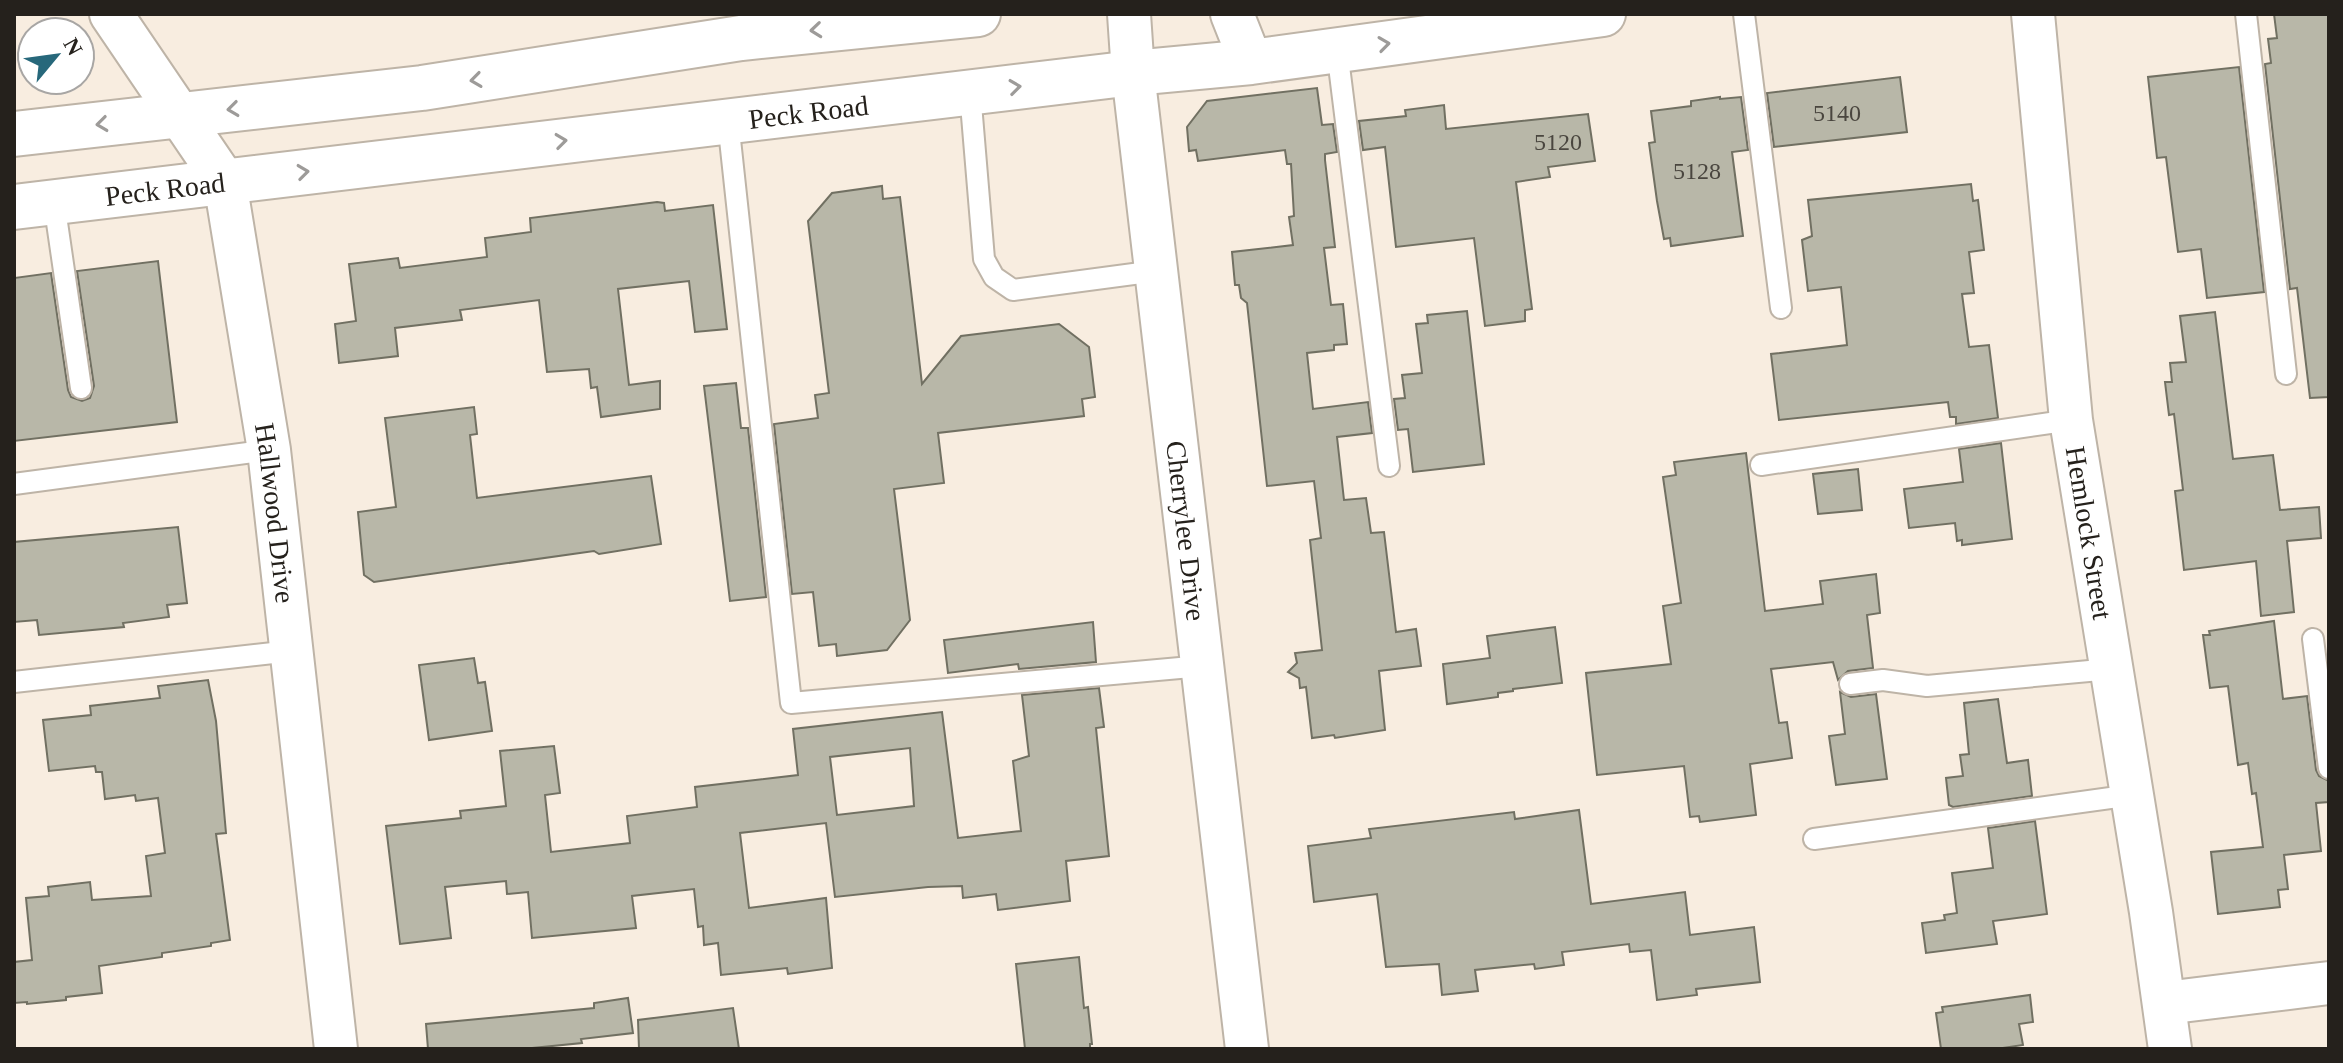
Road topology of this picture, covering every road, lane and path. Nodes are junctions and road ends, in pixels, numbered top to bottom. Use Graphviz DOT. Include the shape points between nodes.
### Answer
graph roads {
  1 [pos="111,14"];
  2 [pos="978,14"];
  3 [pos="1129,14"];
  4 [pos="1232,14"];
  5 [pos="1603,14"];
  6 [pos="1744,14"];
  7 [pos="2033,14"];
  8 [pos="2246,14"];
  9 [pos="1337,50"];
  10 [pos="1251,62"];
  11 [pos="1133,73"];
  12 [pos="970,92"];
  13 [pos="180,115"];
  14 [pos="728,121"];
  15 [pos="14,134"];
  16 [pos="225,182"];
  17 [pos="34,204"];
  18 [pos="1156,271"];
  19 [pos="1781,308"];
  20 [pos="2286,374"];
  21 [pos="81,388"];
  22 [pos="2071,420"];
  23 [pos="269,450"];
  24 [pos="1761,465"];
  25 [pos="1389,466"];
  26 [pos="14,484"];
  27 [pos="2313,639"];
  28 [pos="291,651"];
  29 [pos="1202,666"];
  30 [pos="2111,669"];
  31 [pos="14,682"];
  32 [pos="1850,684"];
  33 [pos="2329,768"];
  34 [pos="2132,795"];
  35 [pos="1814,839"];
  36 [pos="2329,983"];
  37 [pos="2165,1003"];
  38 [pos="336,1049"];
  39 [pos="1247,1049"];
  40 [pos="2170,1049"];
  1 -- 13 [label="street, Hallwood Drive"];
  2 -- 13 [label="main road, one-way" via="741,38 422,88"];
  3 -- 11 [label="street, Cherrylee Drive"];
  4 -- 10 [label="street"];
  9 -- 5 [label="main road, Peck Road, one-way"];
  6 -- 19 [label="lane"];
  7 -- 22 [label="street, Hemlock Street"];
  8 -- 20 [label="lane"];
  9 -- 10 [label="main road, Peck Road"];
  9 -- 25 [label="lane"];
  10 -- 11 [label="main road, Peck Road"];
  12 -- 11 [label="main road, Peck Road, one-way"];
  11 -- 18 [label="street, Cherrylee Drive"];
  12 -- 14 [label="main road, Peck Road"];
  12 -- 18 [label="lane" via="984,259 994,277 1013,290"];
  13 -- 15 [label="main road, one-way"];
  13 -- 16 [label="street, Hallwood Drive"];
  16 -- 14 [label="main road, Peck Road, one-way"];
  14 -- 29 [label="lane" via="791,703"];
  16 -- 17 [label="main road, Peck Road"];
  16 -- 23 [label="street, Hallwood Drive"];
  17 -- 21 [label="lane"];
  18 -- 29 [label="street, Cherrylee Drive"];
  22 -- 24 [label="lane"];
  22 -- 30 [label="street, Hemlock Street"];
  23 -- 26 [label="lane"];
  23 -- 28 [label="street, Hallwood Drive"];
  27 -- 33 [label="lane"];
  28 -- 31 [label="lane"];
  28 -- 38 [label="street, Hallwood Drive"];
  29 -- 39 [label="street, Cherrylee Drive"];
  30 -- 32 [label="lane" via="1927,686 1883,680"];
  30 -- 34 [label="street, Hemlock Street"];
  34 -- 35 [label="lane"];
  34 -- 37 [label="street, Hemlock Street"];
  36 -- 37 [label="street"];
  37 -- 40 [label="street, Hemlock Street"];
}
